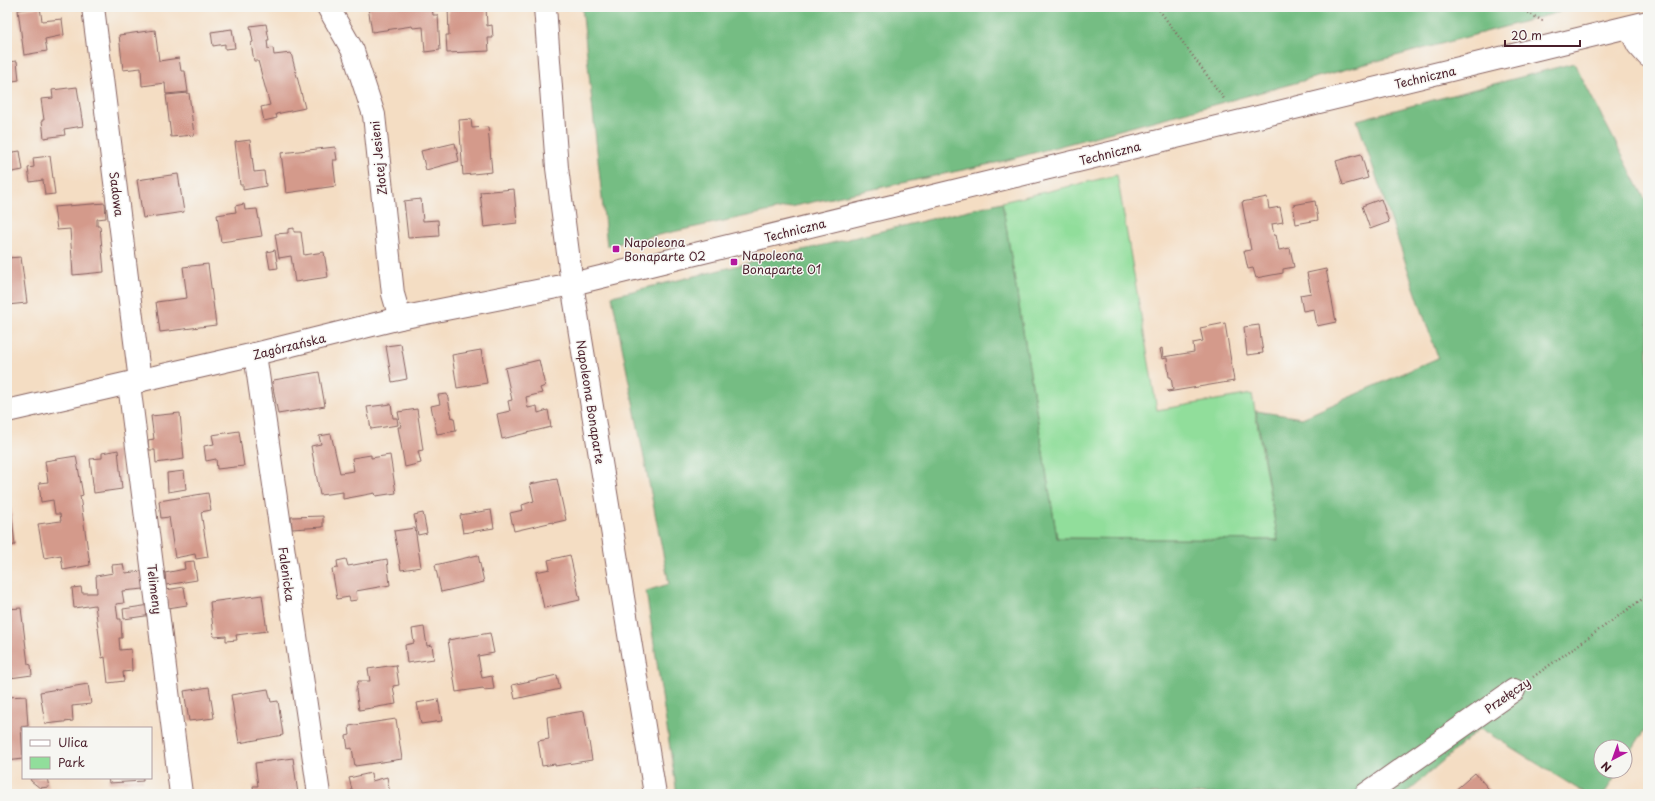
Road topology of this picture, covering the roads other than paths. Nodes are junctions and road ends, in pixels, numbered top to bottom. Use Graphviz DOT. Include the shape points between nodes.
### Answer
graph roads {
  1 [pos="93,7"];
  2 [pos="328,7"];
  3 [pos="545,7"];
  4 [pos="1639,24"];
  5 [pos="1648,56"];
  6 [pos="572,284"];
  7 [pos="400,318"];
  8 [pos="255,354"];
  9 [pos="135,382"];
  10 [pos="7,411"];
  11 [pos="1514,690"];
  12 [pos="181,794"];
  13 [pos="319,794"];
  14 [pos="655,794"];
  15 [pos="1366,794"];
  1 -- 9 [label="street, Sadowa"];
  2 -- 7 [label="street, Złotej Jesieni" via="353,51 374,115 393,294"];
  3 -- 6 [label="street, Napoleona Bonaparte" via="557,168"];
  4 -- 5 [label="street" via="1638,45"];
  4 -- 6 [label="street, Techniczna"];
  6 -- 7 [label="street, Zagórzańska"];
  6 -- 14 [label="street, Napoleona Bonaparte"];
  7 -- 8 [label="street, Zagórzańska"];
  8 -- 9 [label="street, Zagórzańska"];
  8 -- 13 [label="street, Falenicka"];
  9 -- 10 [label="street, Zagórzańska"];
  9 -- 12 [label="street, Telimeny"];
  11 -- 15 [label="street, Przełęczy"];
}
